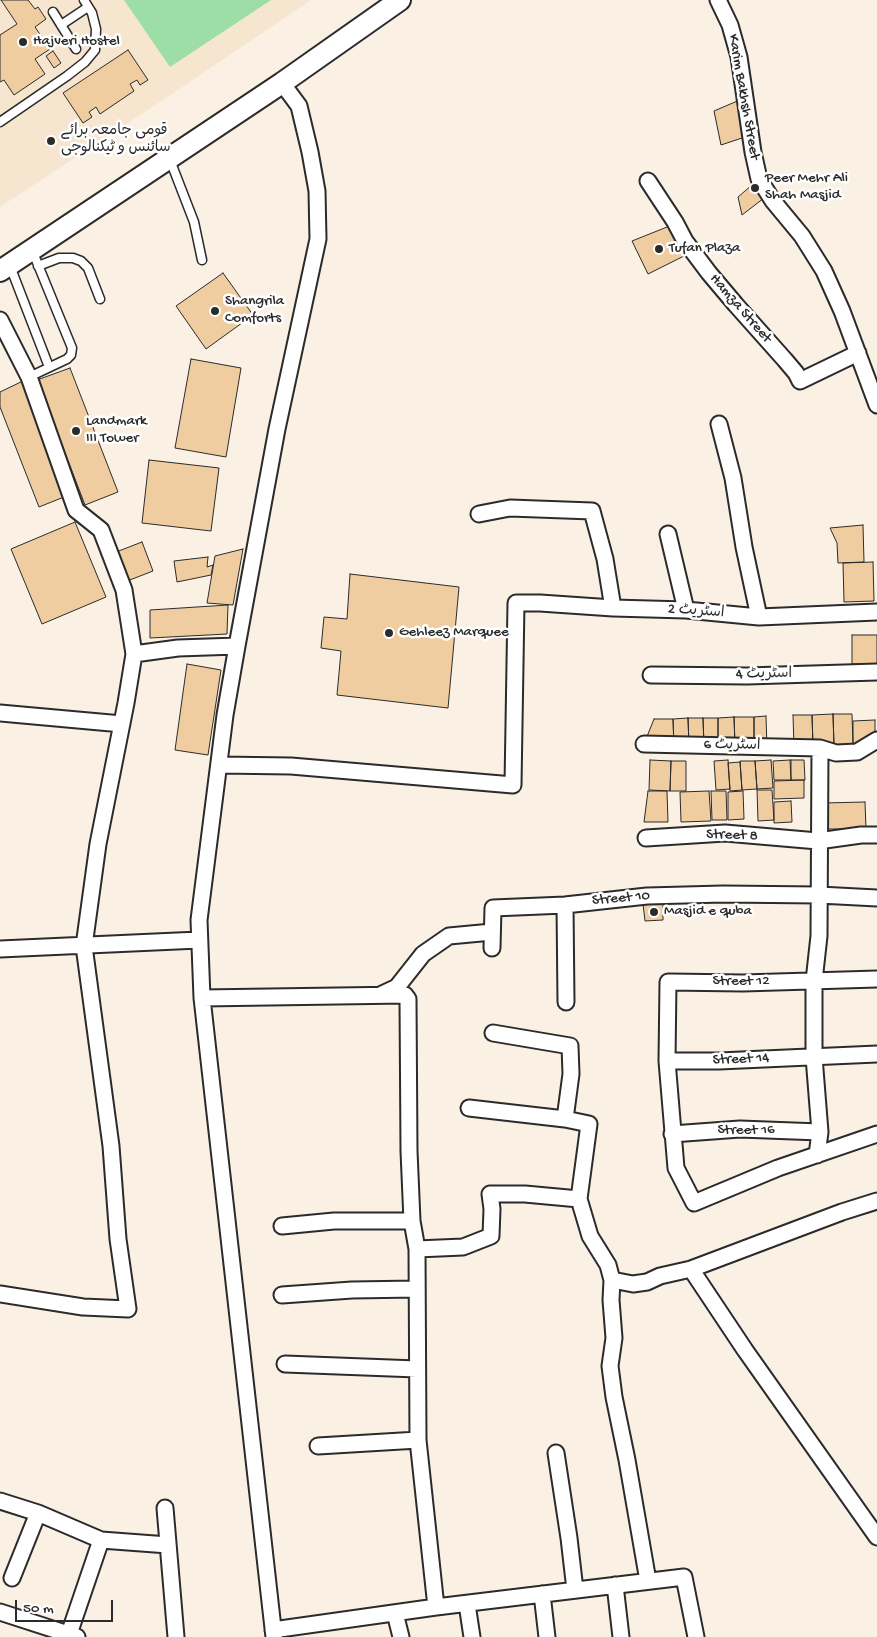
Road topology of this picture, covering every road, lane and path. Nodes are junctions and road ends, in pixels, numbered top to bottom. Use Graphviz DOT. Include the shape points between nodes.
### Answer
graph roads {
  1 [pos="400,0"];
  2 [pos="718,0"];
  3 [pos="86,4"];
  4 [pos="53,12"];
  5 [pos="62,24"];
  6 [pos="76,49"];
  7 [pos="282,83"];
  8 [pos="0,122"];
  9 [pos="170,158"];
  10 [pos="648,181"];
  11 [pos="35,258"];
  12 [pos="202,260"];
  13 [pos="5,268"];
  14 [pos="100,299"];
  15 [pos="0,320"];
  16 [pos="858,353"];
  17 [pos="49,367"];
  18 [pos="29,377"];
  19 [pos="877,405"];
  20 [pos="719,424"];
  21 [pos="479,514"];
  22 [pos="668,534"];
  23 [pos="613,608"];
  24 [pos="686,610"];
  25 [pos="877,612"];
  26 [pos="759,617"];
  27 [pos="237,646"];
  28 [pos="134,654"];
  29 [pos="877,672"];
  30 [pos="651,675"];
  31 [pos="0,713"];
  32 [pos="122,724"];
  33 [pos="877,740"];
  34 [pos="644,744"];
  35 [pos="820,748"];
  36 [pos="219,765"];
  37 [pos="877,835"];
  38 [pos="646,838"];
  39 [pos="818,842"];
  40 [pos="819,895"];
  41 [pos="877,898"];
  42 [pos="565,905"];
  43 [pos="492,932"];
  44 [pos="199,940"];
  45 [pos="84,946"];
  46 [pos="492,948"];
  47 [pos="0,949"];
  48 [pos="877,979"];
  49 [pos="814,981"];
  50 [pos="378,996"];
  51 [pos="202,998"];
  52 [pos="566,1002"];
  53 [pos="494,1033"];
  54 [pos="877,1054"];
  55 [pos="814,1057"];
  56 [pos="667,1061"];
  57 [pos="469,1108"];
  58 [pos="565,1119"];
  59 [pos="820,1132"];
  60 [pos="672,1134"];
  61 [pos="877,1134"];
  62 [pos="817,1155"];
  63 [pos="579,1199"];
  64 [pos="877,1202"];
  65 [pos="412,1221"];
  66 [pos="282,1226"];
  67 [pos="417,1249"];
  68 [pos="691,1269"];
  69 [pos="612,1280"];
  70 [pos="416,1289"];
  71 [pos="0,1294"];
  72 [pos="282,1295"];
  73 [pos="285,1364"];
  74 [pos="417,1369"];
  75 [pos="418,1440"];
  76 [pos="318,1446"];
  77 [pos="556,1453"];
  78 [pos="0,1501"];
  79 [pos="165,1508"];
  80 [pos="38,1513"];
  81 [pos="877,1537"];
  82 [pos="101,1540"];
  83 [pos="168,1545"];
  84 [pos="12,1578"];
  85 [pos="648,1581"];
  86 [pos="615,1585"];
  87 [pos="575,1590"];
  88 [pos="542,1594"];
  89 [pos="467,1604"];
  90 [pos="436,1608"];
  91 [pos="0,1612"];
  92 [pos="395,1613"];
  93 [pos="273,1633"];
  94 [pos="71,1636"];
  95 [pos="176,1637"];
  96 [pos="401,1637"];
  97 [pos="472,1637"];
  98 [pos="547,1637"];
  99 [pos="622,1637"];
  100 [pos="696,1637"];
  1 -- 7 [label="main road"];
  2 -- 16 [label="street, Karim Bakhsh Street" via="739,56 758,179 802,236 824,271"];
  3 -- 5 [label="lane"];
  3 -- 8 [label="lane" via="96,29 95,50 67,76"];
  4 -- 5 [label="lane"];
  5 -- 6 [label="lane"];
  7 -- 9 [label="main road"];
  7 -- 27 [label="street" via="299,106 316,191 318,239"];
  9 -- 11 [label="main road"];
  9 -- 12 [label="lane" via="194,222"];
  10 -- 16 [label="street, Hamza Street" via="709,273 800,381"];
  11 -- 13 [label="main road"];
  11 -- 14 [label="lane" via="81,261 88,268"];
  11 -- 17 [label="lane" via="72,348 68,359"];
  13 -- 17 [label="lane"];
  15 -- 18 [label="street"];
  16 -- 19 [label="street, Karim Bakhsh Street"];
  17 -- 18 [label="lane"];
  18 -- 28 [label="street" via="76,510 101,530 121,582"];
  20 -- 26 [label="street" via="733,478"];
  21 -- 23 [label="street" via="510,508 592,511 605,559"];
  22 -- 24 [label="street"];
  23 -- 24 [label="street, اسٹریٹ 2"];
  23 -- 36 [label="street, اسٹریٹ 2" via="516,603 513,785 290,766"];
  24 -- 26 [label="street, اسٹریٹ 2"];
  25 -- 26 [label="street, اسٹریٹ 2"];
  27 -- 28 [label="street" via="178,648"];
  27 -- 36 [label="street"];
  28 -- 32 [label="street"];
  29 -- 30 [label="street, اسٹریٹ 4"];
  31 -- 32 [label="street"];
  32 -- 45 [label="street" via="98,844"];
  33 -- 35 [label="street, اسٹریٹ 6" via="857,752 836,753"];
  34 -- 35 [label="street, اسٹریٹ 6"];
  35 -- 39 [label="street"];
  36 -- 44 [label="street"];
  37 -- 39 [label="street, Street 8"];
  38 -- 39 [label="street, Street 8" via="725,833"];
  39 -- 40 [label="street"];
  40 -- 41 [label="street, Street 10"];
  40 -- 42 [label="street, Street 10" via="647,896"];
  40 -- 49 [label="street"];
  42 -- 43 [label="street, Street 10" via="493,908"];
  42 -- 52 [label="street"];
  43 -- 46 [label="street, Street 10"];
  43 -- 50 [label="street" via="450,936 423,954 397,987"];
  44 -- 45 [label="street"];
  44 -- 51 [label="street"];
  45 -- 47 [label="street"];
  45 -- 71 [label="street" via="111,1146 118,1239 128,1309 83,1307"];
  48 -- 49 [label="street, Street 12"];
  49 -- 55 [label="street"];
  49 -- 56 [label="street, Street 12" via="668,982"];
  50 -- 51 [label="street"];
  50 -- 65 [label="street" via="405,995 408,999"];
  51 -- 93 [label="street"];
  53 -- 58 [label="street" via="570,1046 571,1074"];
  54 -- 55 [label="street, Street 14"];
  55 -- 56 [label="street, Street 14"];
  55 -- 59 [label="street"];
  56 -- 60 [label="street"];
  57 -- 58 [label="street"];
  58 -- 63 [label="street" via="588,1124"];
  59 -- 60 [label="street, Street 16" via="740,1129"];
  59 -- 62 [label="street"];
  60 -- 62 [label="street" via="676,1168 694,1203"];
  61 -- 62 [label="street"];
  63 -- 67 [label="street" via="490,1194 491,1236 463,1247"];
  63 -- 69 [label="street" via="590,1236 608,1265"];
  64 -- 68 [label="street"];
  65 -- 66 [label="street" via="334,1221"];
  65 -- 67 [label="street"];
  67 -- 70 [label="street"];
  68 -- 69 [label="street" via="633,1284"];
  68 -- 81 [label="street"];
  69 -- 85 [label="street" via="614,1338 610,1366"];
  70 -- 72 [label="street"];
  70 -- 74 [label="street"];
  73 -- 74 [label="street"];
  74 -- 75 [label="street"];
  75 -- 76 [label="street"];
  75 -- 90 [label="street"];
  77 -- 87 [label="street"];
  78 -- 80 [label="street"];
  79 -- 83 [label="street"];
  80 -- 82 [label="street"];
  80 -- 84 [label="street"];
  82 -- 83 [label="street"];
  82 -- 94 [label="street"];
  83 -- 95 [label="street"];
  85 -- 86 [label="street"];
  85 -- 100 [label="street" via="684,1577"];
  86 -- 87 [label="street"];
  86 -- 99 [label="street"];
  87 -- 88 [label="street"];
  88 -- 89 [label="street"];
  88 -- 98 [label="street"];
  89 -- 90 [label="street"];
  89 -- 97 [label="street"];
  90 -- 92 [label="street"];
  91 -- 94 [label="street"];
  92 -- 93 [label="street"];
  92 -- 96 [label="street"];
}
